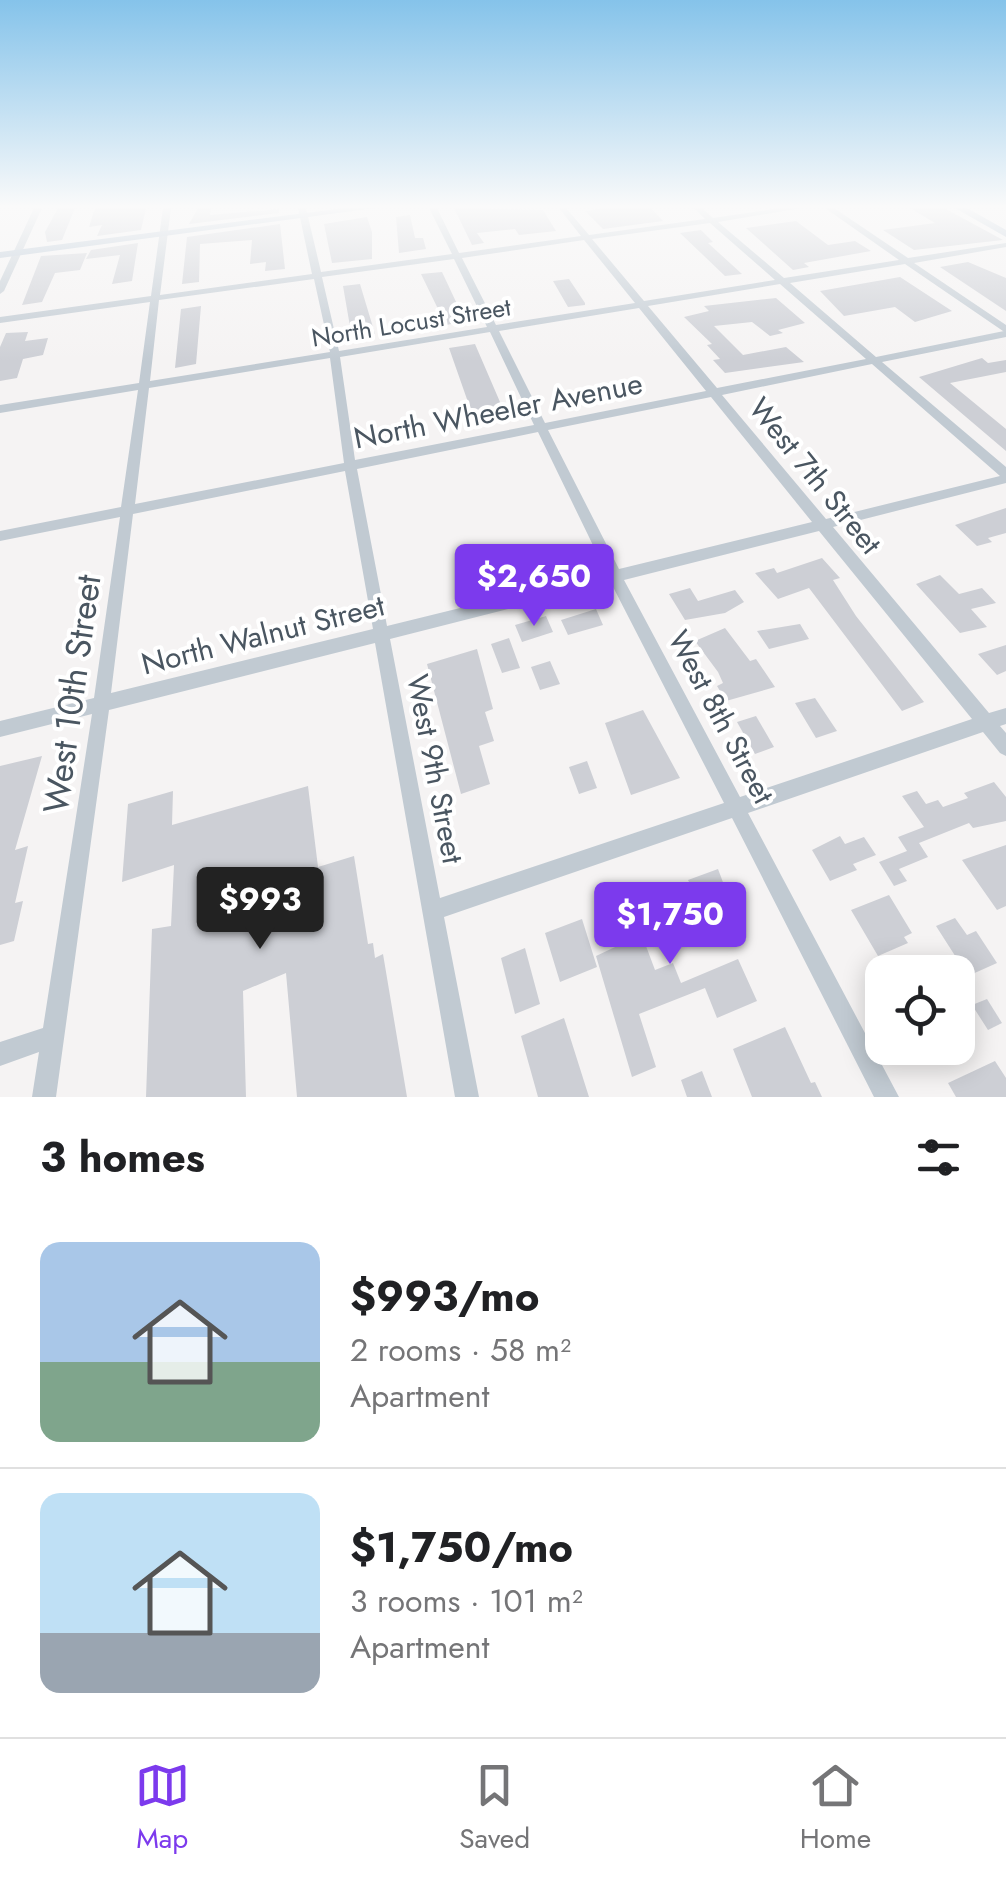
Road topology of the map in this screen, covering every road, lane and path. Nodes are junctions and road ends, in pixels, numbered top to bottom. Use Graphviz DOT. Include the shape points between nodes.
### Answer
graph roads {
  1 [pos="15,259"];
  2 [pos="160,259"];
  3 [pos="312,259"];
  4 [pos="433,259"];
  5 [pos="458,259"];
  6 [pos="605,259"];
  7 [pos="758,259"];
  8 [pos="904,259"];
  9 [pos="924,259"];
  10 [pos="908,262"];
  11 [pos="315,276"];
  12 [pos="784,282"];
  13 [pos="0,290"];
  14 [pos="155,298"];
  15 [pos="644,306"];
  16 [pos="0,320"];
  17 [pos="492,329"];
  18 [pos="1006,332"];
  19 [pos="335,354"];
  20 [pos="876,362"];
  21 [pos="142,386"];
  22 [pos="715,394"];
  23 [pos="0,409"];
  24 [pos="541,427"];
  25 [pos="350,465"];
  26 [pos="1006,477"];
  27 [pos="127,510"];
  28 [pos="821,525"];
  29 [pos="0,536"];
  30 [pos="615,576"];
  31 [pos="381,634"];
  32 [pos="102,704"];
  33 [pos="1006,716"];
  34 [pos="986,722"];
  35 [pos="0,729"];
  36 [pos="1006,746"];
  37 [pos="738,806"];
  38 [pos="435,910"];
  39 [pos="52,1036"];
  40 [pos="0,1054"];
  41 [pos="44,1097"];
  42 [pos="467,1097"];
  43 [pos="886,1097"];
  1 -- 13 [label="street"];
  2 -- 14 [label="street, West 10th Street"];
  3 -- 11 [label="street, West 9th Street"];
  4 -- 11 [label="street"];
  5 -- 17 [label="street, West 8th Street"];
  6 -- 15 [label="street, West 7th Street"];
  7 -- 12 [label="street"];
  8 -- 10 [label="street"];
  9 -- 10 [label="street, North Locust Street"];
  10 -- 12 [label="street, North Locust Street"];
  10 -- 18 [label="street"];
  11 -- 14 [label="street"];
  11 -- 19 [label="street, West 9th Street"];
  12 -- 15 [label="street, North Locust Street"];
  12 -- 20 [label="street"];
  14 -- 16 [label="street"];
  14 -- 21 [label="street, West 10th Street"];
  15 -- 17 [label="street, North Locust Street"];
  15 -- 22 [label="street, West 7th Street"];
  17 -- 19 [label="street, North Locust Street"];
  17 -- 24 [label="street, West 8th Street"];
  18 -- 20 [label="street, North Wheeler Avenue"];
  19 -- 21 [label="street, North Locust Street"];
  19 -- 25 [label="street, West 9th Street"];
  20 -- 22 [label="street, North Wheeler Avenue"];
  20 -- 26 [label="street"];
  21 -- 23 [label="street, North Locust Street"];
  21 -- 27 [label="street, West 10th Street"];
  22 -- 24 [label="street, North Wheeler Avenue"];
  22 -- 28 [label="street, West 7th Street"];
  24 -- 25 [label="street, North Wheeler Avenue"];
  24 -- 30 [label="street, West 8th Street"];
  25 -- 27 [label="street, North Wheeler Avenue"];
  25 -- 31 [label="street, West 9th Street"];
  26 -- 28 [label="street, North Walnut Street"];
  27 -- 29 [label="street, North Wheeler Avenue"];
  27 -- 32 [label="street, West 10th Street"];
  28 -- 30 [label="street, North Walnut Street"];
  28 -- 34 [label="street, West 7th Street"];
  30 -- 31 [label="street, North Walnut Street"];
  30 -- 37 [label="street, West 8th Street"];
  31 -- 32 [label="street, North Walnut Street"];
  31 -- 38 [label="street, West 9th Street"];
  32 -- 35 [label="street, North Walnut Street"];
  32 -- 39 [label="street, West 10th Street"];
  33 -- 34 [label="street"];
  34 -- 36 [label="street, West 7th Street"];
  34 -- 37 [label="street"];
  37 -- 38 [label="street"];
  37 -- 43 [label="street, West 8th Street"];
  38 -- 42 [label="street, West 9th Street"];
  39 -- 40 [label="street"];
  39 -- 41 [label="street, West 10th Street"];
}
